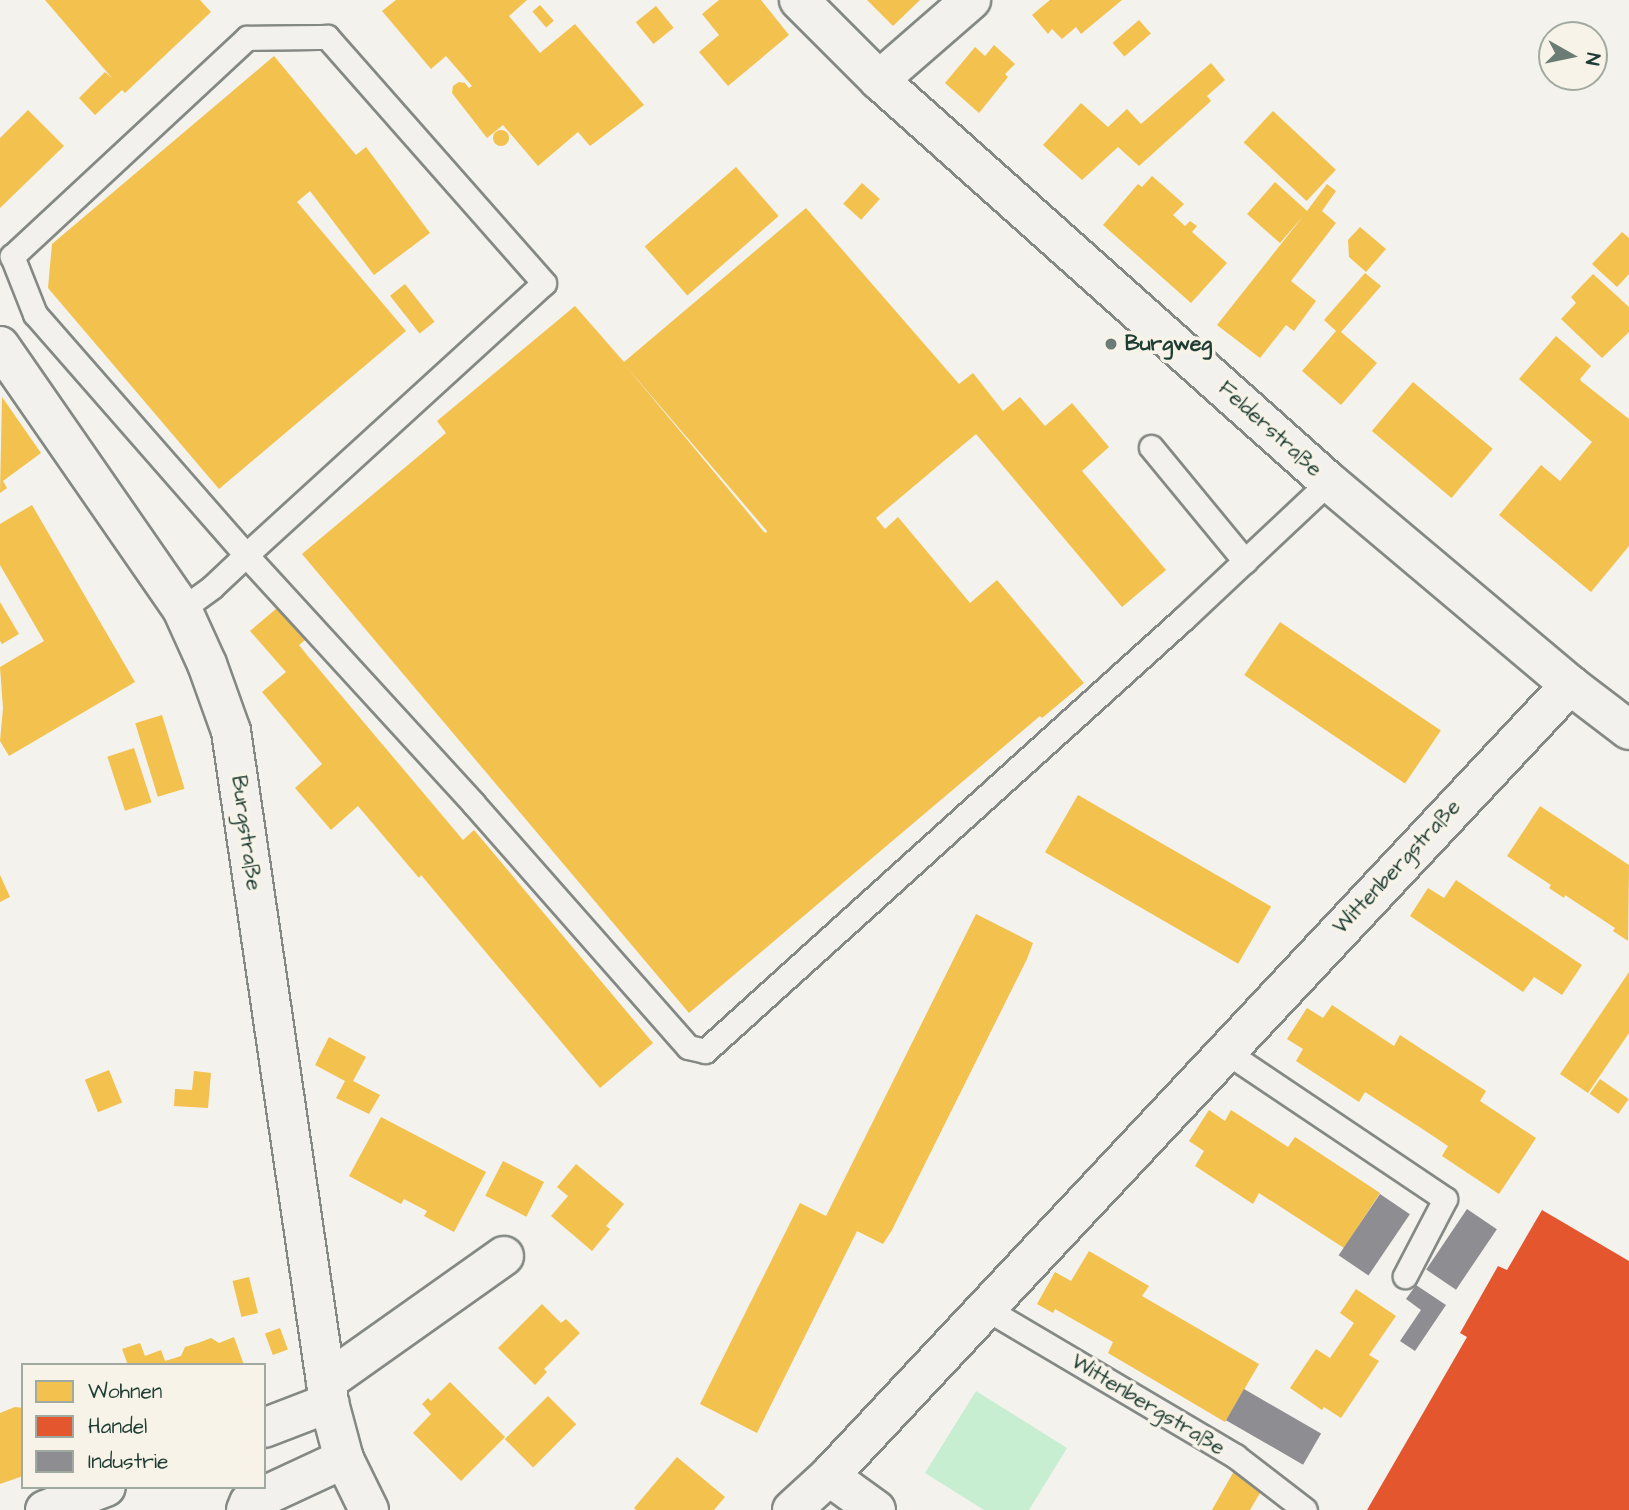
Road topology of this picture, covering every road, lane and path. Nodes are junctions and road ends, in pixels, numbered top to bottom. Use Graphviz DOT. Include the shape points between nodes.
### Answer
graph roads {
  1 [pos="799,0"];
  2 [pos="971,0"];
  3 [pos="879,80"];
  4 [pos="0,346"];
  5 [pos="1152,447"];
  6 [pos="1329,482"];
  7 [pos="246,555"];
  8 [pos="1245,561"];
  9 [pos="182,609"];
  10 [pos="1570,685"];
  11 [pos="1629,730"];
  12 [pos="1225,1051"];
  13 [pos="504,1256"];
  14 [pos="1405,1276"];
  15 [pos="985,1308"];
  16 [pos="327,1393"];
  17 [pos="266,1427"];
  18 [pos="344,1459"];
  19 [pos="830,1476"];
  20 [pos="101,1489"];
  21 [pos="45,1510"];
  22 [pos="246,1510"];
  23 [pos="369,1510"];
  24 [pos="792,1510"];
  25 [pos="876,1510"];
  26 [pos="1305,1510"];
  1 -- 3 [label="street, Felderstraße"];
  2 -- 3 [label="street"];
  3 -- 6 [label="street, Felderstraße"];
  4 -- 9 [label="street, Burgstraße"];
  5 -- 8 [label="lane"];
  6 -- 8 [label="lane"];
  6 -- 10 [label="street, Felderstraße"];
  7 -- 7 [label="lane" via="544,283 327,37 247,38 12,256 35,314"];
  7 -- 8 [label="lane" via="688,1047 705,1051"];
  7 -- 9 [label="lane"];
  9 -- 16 [label="street, Burgstraße" via="231,731"];
  10 -- 11 [label="street, Felderstraße"];
  10 -- 12 [label="street, Wittenbergstraße"];
  12 -- 14 [label="lane" via="1445,1199"];
  12 -- 15 [label="street, Wittenbergstraße"];
  13 -- 16 [label="street"];
  15 -- 19 [label="street, Wittenbergstraße"];
  15 -- 26 [label="lane, Wittenbergstraße" via="1235,1456"];
  16 -- 17 [label="street"];
  16 -- 18 [label="street, Burgstraße"];
  18 -- 22 [label="street" via="249,1503"];
  18 -- 23 [label="street, Burgstraße"];
  19 -- 24 [label="street, Wittenbergstraße"];
  19 -- 25 [label="street"];
  20 -- 21 [label="street"];
}
